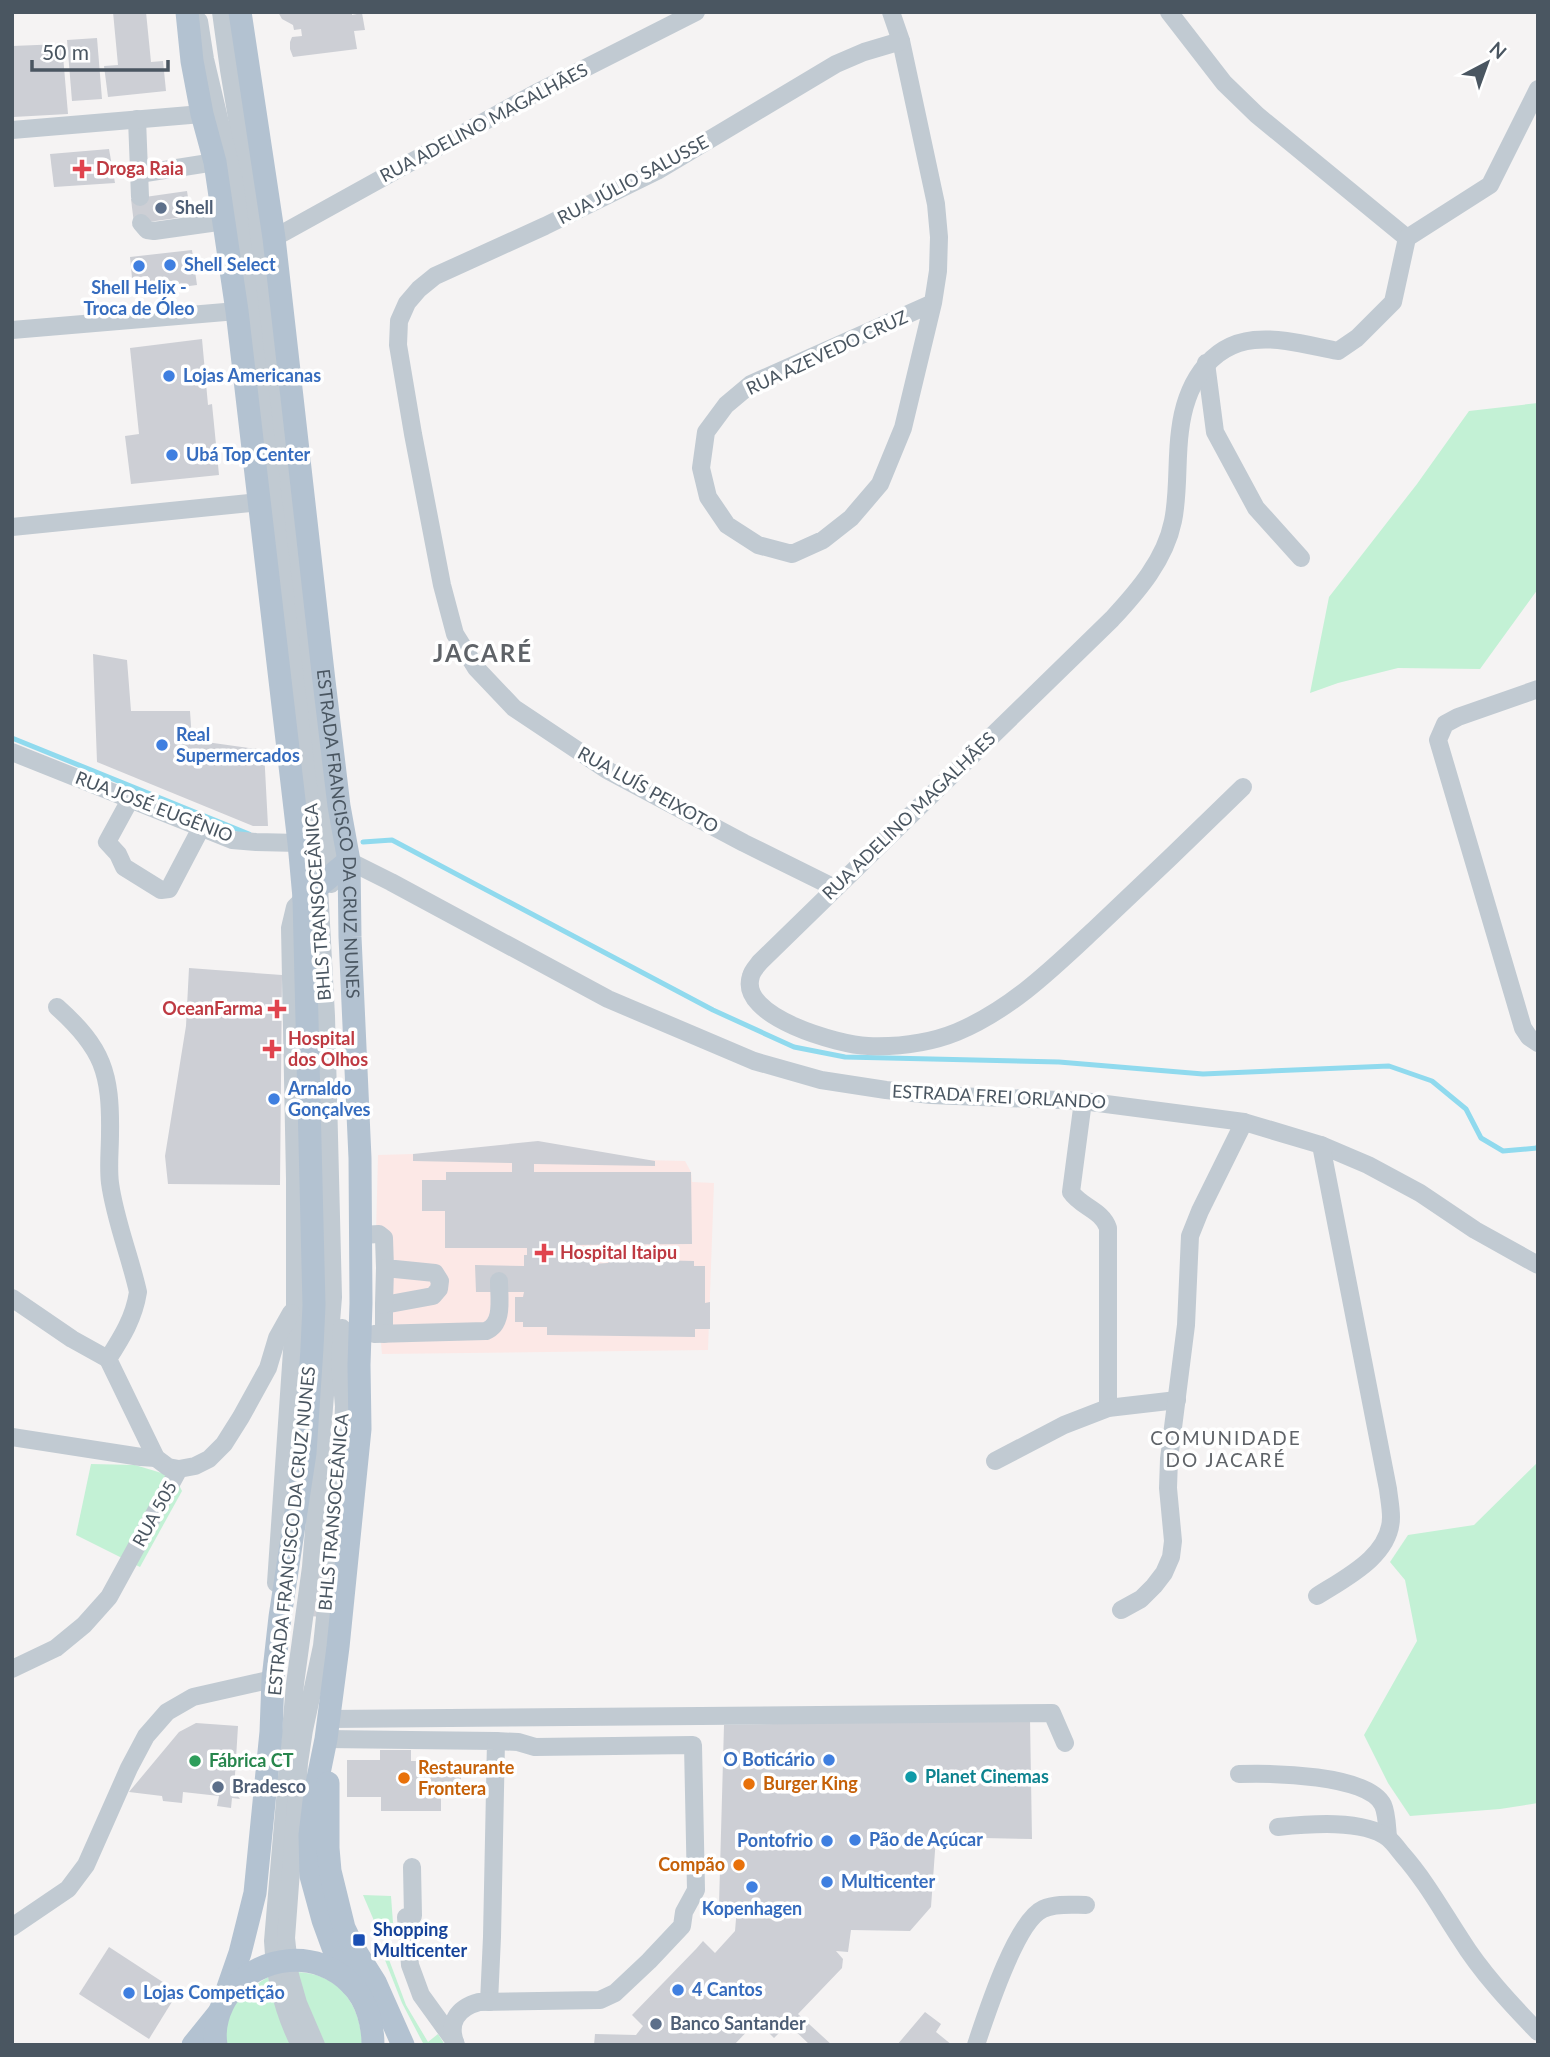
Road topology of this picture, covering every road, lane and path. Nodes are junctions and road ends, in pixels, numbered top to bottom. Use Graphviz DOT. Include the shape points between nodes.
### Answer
graph roads {
  1 [pos="187,12"];
  2 [pos="198,12"];
  3 [pos="221,12"];
  4 [pos="240,12"];
  5 [pos="696,12"];
  6 [pos="891,12"];
  7 [pos="1169,12"];
  8 [pos="901,41"];
  9 [pos="1538,89"];
  10 [pos="202,114"];
  11 [pos="137,119"];
  12 [pos="12,130"];
  13 [pos="215,162"];
  14 [pos="139,174"];
  15 [pos="140,197"];
  16 [pos="225,221"];
  17 [pos="141,223"];
  18 [pos="274,237"];
  19 [pos="1407,238"];
  20 [pos="933,303"];
  21 [pos="237,311"];
  22 [pos="12,330"];
  23 [pos="398,345"];
  24 [pos="1206,363"];
  25 [pos="260,502"];
  26 [pos="12,527"];
  27 [pos="1301,558"];
  28 [pos="1538,689"];
  29 [pos="12,752"];
  30 [pos="1243,787"];
  31 [pos="131,798"];
  32 [pos="201,828"];
  33 [pos="299,843"];
  34 [pos="349,861"];
  35 [pos="318,888"];
  36 [pos="835,888"];
  37 [pos="57,1007"];
  38 [pos="1538,1043"];
  39 [pos="1083,1101"];
  40 [pos="1244,1122"];
  41 [pos="1321,1145"];
  42 [pos="361,1235"];
  43 [pos="1538,1265"];
  44 [pos="385,1268"];
  45 [pos="499,1281"];
  46 [pos="12,1298"];
  47 [pos="384,1305"];
  48 [pos="295,1307"];
  49 [pos="383,1334"];
  50 [pos="360,1335"];
  51 [pos="108,1359"];
  52 [pos="1177,1400"];
  53 [pos="1108,1408"];
  54 [pos="12,1437"];
  55 [pos="156,1458"];
  56 [pos="995,1461"];
  57 [pos="179,1469"];
  58 [pos="1317,1596"];
  59 [pos="1121,1610"];
  60 [pos="280,1617"];
  61 [pos="12,1669"];
  62 [pos="284,1682"];
  63 [pos="326,1737"];
  64 [pos="496,1741"];
  65 [pos="1065,1743"];
  66 [pos="1240,1774"];
  67 [pos="298,1779"];
  68 [pos="1278,1827"];
  69 [pos="310,1835"];
  70 [pos="1388,1838"];
  71 [pos="412,1867"];
  72 [pos="1086,1905"];
  73 [pos="12,1927"];
  74 [pos="281,1961"];
  75 [pos="352,1985"];
  76 [pos="489,2002"];
  77 [pos="221,2008"];
  78 [pos="1538,2032"];
  79 [pos="375,2039"];
  80 [pos="456,2043"];
  81 [pos="193,2045"];
  82 [pos="216,2045"];
  83 [pos="300,2045"];
  84 [pos="316,2045"];
  85 [pos="403,2045"];
  86 [pos="976,2045"];
  1 -- 10 [label="main road, ESTRADA FRANCISCO DA CRUZ NUNES"];
  2 -- 35 [label="street, BHLS TRANSOCEÂNICA" via="235,187"];
  3 -- 35 [label="street, BHLS TRANSOCEÂNICA" via="294,537"];
  4 -- 18 [label="main road, ESTRADA FRANCISCO DA CRUZ NUNES"];
  5 -- 18 [label="street, RUA ADELINO MAGALHÃES" via="534,94"];
  6 -- 8 [label="street, RUA AZEVEDO CRUZ"];
  7 -- 19 [label="street" via="1224,83 1257,115"];
  8 -- 20 [label="street, RUA AZEVEDO CRUZ" via="936,204 938,271"];
  8 -- 23 [label="street, RUA JÚLIO SALUSSE" via="836,64 657,171 435,276 407,303 399,321"];
  9 -- 19 [label="street" via="1490,185"];
  10 -- 11 [label="street"];
  10 -- 13 [label="main road, ESTRADA FRANCISCO DA CRUZ NUNES"];
  11 -- 12 [label="street"];
  11 -- 14 [label="street"];
  13 -- 14 [label="street"];
  13 -- 16 [label="main road, ESTRADA FRANCISCO DA CRUZ NUNES"];
  14 -- 15 [label="street"];
  16 -- 17 [label="street" via="154,231"];
  16 -- 21 [label="main road, ESTRADA FRANCISCO DA CRUZ NUNES"];
  18 -- 34 [label="main road, ESTRADA FRANCISCO DA CRUZ NUNES"];
  19 -- 24 [label="street" via="1392,302 1338,351 1281,340 1253,340 1228,347"];
  20 -- 20 [label="street, RUA AZEVEDO CRUZ" via="751,384 726,405 706,432 701,468 708,497 727,524 758,545 792,554 823,540 851,517 880,484 903,428"];
  21 -- 22 [label="street"];
  21 -- 25 [label="main road, ESTRADA FRANCISCO DA CRUZ NUNES"];
  23 -- 36 [label="street, RUA LUÍS PEIXOTO" via="442,585 455,634 476,668 514,708 607,770"];
  24 -- 27 [label="street" via="1214,432 1256,508"];
  24 -- 36 [label="street, RUA ADELINO MAGALHÃES" via="1185,402 1173,521 1163,552 1138,590"];
  25 -- 26 [label="street"];
  25 -- 33 [label="main road, ESTRADA FRANCISCO DA CRUZ NUNES"];
  28 -- 38 [label="street" via="1458,717 1445,724 1438,740 1522,1028"];
  29 -- 31 [label="street, RUA JOSÉ EUGÊNIO"];
  30 -- 36 [label="street, RUA ADELINO MAGALHÃES" via="1040,979 1000,1010 956,1033 911,1045 866,1046 796,1028 769,1012 750,987 751,975 760,962"];
  31 -- 32 [label="street, RUA JOSÉ EUGÊNIO"];
  31 -- 32 [label="street" via="107,842 124,867 161,890 169,889"];
  32 -- 33 [label="street, RUA JOSÉ EUGÊNIO" via="232,839"];
  33 -- 35 [label="main road, ESTRADA FRANCISCO DA CRUZ NUNES"];
  34 -- 35 [label="main road"];
  34 -- 39 [label="street, ESTRADA FREI ORLANDO" via="608,999 754,1061 821,1080 932,1096"];
  34 -- 42 [label="main road, ESTRADA FRANCISCO DA CRUZ NUNES"];
  35 -- 48 [label="street" via="295,907 290,928 287,1180"];
  35 -- 60 [label="main road, ESTRADA FRANCISCO DA CRUZ NUNES" via="314,1305 305,1453"];
  35 -- 62 [label="street, BHLS TRANSOCEÂNICA" via="333,1297 311,1567"];
  35 -- 67 [label="street, BHLS TRANSOCEÂNICA" via="345,1247 344,1406 322,1646"];
  37 -- 51 [label="street" via="93,1044 109,1088 110,1182 138,1292 128,1326"];
  39 -- 40 [label="street, ESTRADA FREI ORLANDO"];
  39 -- 53 [label="street" via="1070,1186 1075,1199 1100,1214 1108,1228"];
  40 -- 41 [label="street, ESTRADA FREI ORLANDO"];
  40 -- 52 [label="street" via="1190,1236"];
  41 -- 43 [label="street, ESTRADA FREI ORLANDO" via="1420,1193"];
  41 -- 58 [label="street" via="1391,1519 1387,1538 1375,1555"];
  42 -- 44 [label="street" via="384,1238"];
  42 -- 50 [label="main road, ESTRADA FRANCISCO DA CRUZ NUNES"];
  44 -- 47 [label="street"];
  44 -- 47 [label="street" via="435,1273 440,1281 433,1296"];
  45 -- 49 [label="street" via="494,1328"];
  46 -- 51 [label="street"];
  47 -- 49 [label="street"];
  48 -- 57 [label="street, RUA 505" via="277,1338 268,1368 224,1444 209,1459"];
  48 -- 60 [label="street" via="276,1582"];
  49 -- 50 [label="street"];
  50 -- 63 [label="main road, ESTRADA FRANCISCO DA CRUZ NUNES" via="358,1456"];
  51 -- 55 [label="street"];
  52 -- 53 [label="street"];
  52 -- 59 [label="street" via="1169,1459 1171,1557 1154,1586"];
  53 -- 56 [label="street"];
  54 -- 55 [label="street"];
  55 -- 57 [label="street"];
  57 -- 61 [label="street, RUA 505" via="109,1597 56,1648"];
  60 -- 62 [label="main road, ESTRADA FRANCISCO DA CRUZ NUNES"];
  62 -- 73 [label="street" via="193,1697 167,1712 146,1736 129,1768 86,1865 68,1889"];
  62 -- 74 [label="street, BHLS TRANSOCEÂNICA" via="273,1941"];
  62 -- 77 [label="main road, ESTRADA FRANCISCO DA CRUZ NUNES" via="271,1732 255,1893"];
  63 -- 64 [label="street"];
  63 -- 65 [label="street" via="1052,1713"];
  63 -- 69 [label="main road, ESTRADA FRANCISCO DA CRUZ NUNES"];
  63 -- 85 [label="main road" via="328,1848 335,1896 344,1928"];
  64 -- 76 [label="street"];
  64 -- 76 [label="street" via="535,1747 693,1745 696,1890 682,1926 606,1999"];
  66 -- 70 [label="street" via="1301,1775 1372,1793 1383,1805"];
  67 -- 69 [label="street"];
  67 -- 74 [label="street, BHLS TRANSOCEÂNICA"];
  68 -- 70 [label="street" via="1336,1824 1365,1828"];
  69 -- 75 [label="main road, ESTRADA FRANCISCO DA CRUZ NUNES" via="314,1887 335,1953"];
  70 -- 78 [label="street" via="1485,1972"];
  71 -- 80 [label="street" via="410,1965 421,1995"];
  72 -- 86 [label="street" via="1053,1906 1032,1916 1005,1967"];
  74 -- 75 [label="main road" via="312,1961 334,1970"];
  74 -- 77 [label="main road" via="254,1970 236,1984"];
  74 -- 83 [label="street, BHLS TRANSOCEÂNICA" via="283,2006"];
  74 -- 84 [label="street, BHLS TRANSOCEÂNICA"];
  75 -- 79 [label="main road, ESTRADA FRANCISCO DA CRUZ NUNES"];
  76 -- 80 [label="street" via="468,2005 458,2012 452,2031"];
  77 -- 81 [label="main road"];
  77 -- 82 [label="main road"];
}
